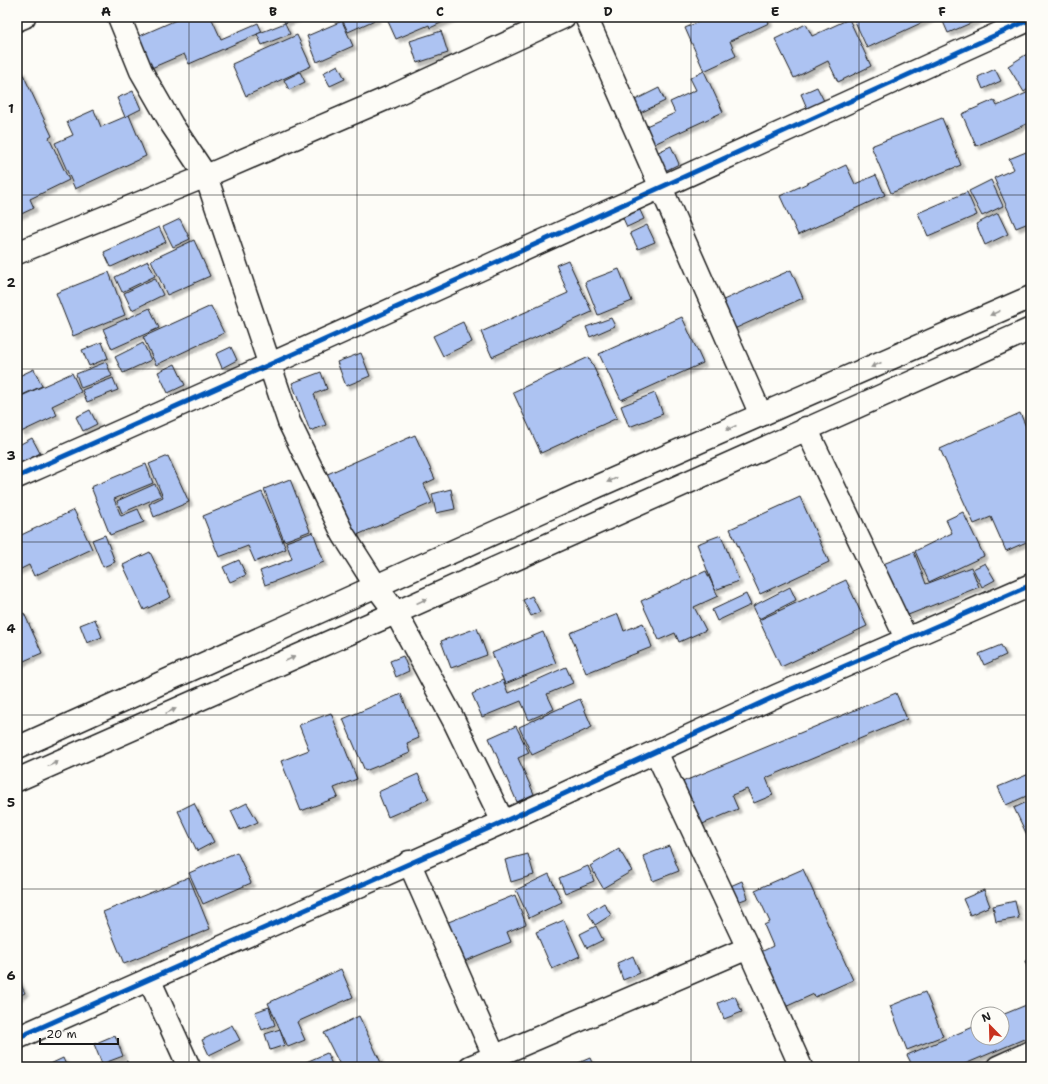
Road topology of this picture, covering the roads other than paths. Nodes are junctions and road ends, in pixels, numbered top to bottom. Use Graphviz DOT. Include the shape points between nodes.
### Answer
graph roads {
  1 [pos="24,17"];
  2 [pos="119,17"];
  3 [pos="564,17"];
  4 [pos="586,17"];
  5 [pos="1031,19"];
  6 [pos="17,20"];
  7 [pos="206,176"];
  8 [pos="662,186"];
  9 [pos="17,253"];
  10 [pos="1031,297"];
  11 [pos="1031,329"];
  12 [pos="270,364"];
  13 [pos="761,415"];
  14 [pos="806,428"];
  15 [pos="17,477"];
  16 [pos="1031,585"];
  17 [pos="376,586"];
  18 [pos="396,613"];
  19 [pos="906,638"];
  20 [pos="17,748"];
  21 [pos="656,752"];
  22 [pos="17,780"];
  23 [pos="503,822"];
  24 [pos="409,862"];
  25 [pos="748,948"];
  26 [pos="149,979"];
  27 [pos="17,1038"];
  28 [pos="1031,1052"];
  29 [pos="496,1062"];
  30 [pos="188,1067"];
  31 [pos="470,1067"];
  32 [pos="801,1067"];
  33 [pos="998,1067"];
  1 -- 6 [label="street"];
  2 -- 7 [label="street" via="141,71 172,125"];
  3 -- 7 [label="street" via="390,97"];
  4 -- 8 [label="street"];
  5 -- 8 [label="street"];
  7 -- 9 [label="street"];
  7 -- 12 [label="street"];
  8 -- 12 [label="street"];
  8 -- 13 [label="street"];
  10 -- 13 [label="street, one-way"];
  11 -- 14 [label="street"];
  12 -- 15 [label="street"];
  12 -- 17 [label="street" via="290,422 318,482 343,534"];
  13 -- 17 [label="street, one-way"];
  18 -- 14 [label="street, one-way"];
  14 -- 19 [label="street"];
  16 -- 19 [label="street"];
  17 -- 18 [label="street"];
  17 -- 20 [label="street"];
  22 -- 18 [label="street, one-way"];
  18 -- 23 [label="street" via="453,719"];
  19 -- 21 [label="street"];
  21 -- 23 [label="street"];
  21 -- 25 [label="street"];
  23 -- 24 [label="street"];
  24 -- 26 [label="street"];
  24 -- 29 [label="street"];
  25 -- 29 [label="street"];
  25 -- 32 [label="street"];
  26 -- 27 [label="street"];
  26 -- 30 [label="street"];
  28 -- 33 [label="street"];
  29 -- 31 [label="street"];
}
